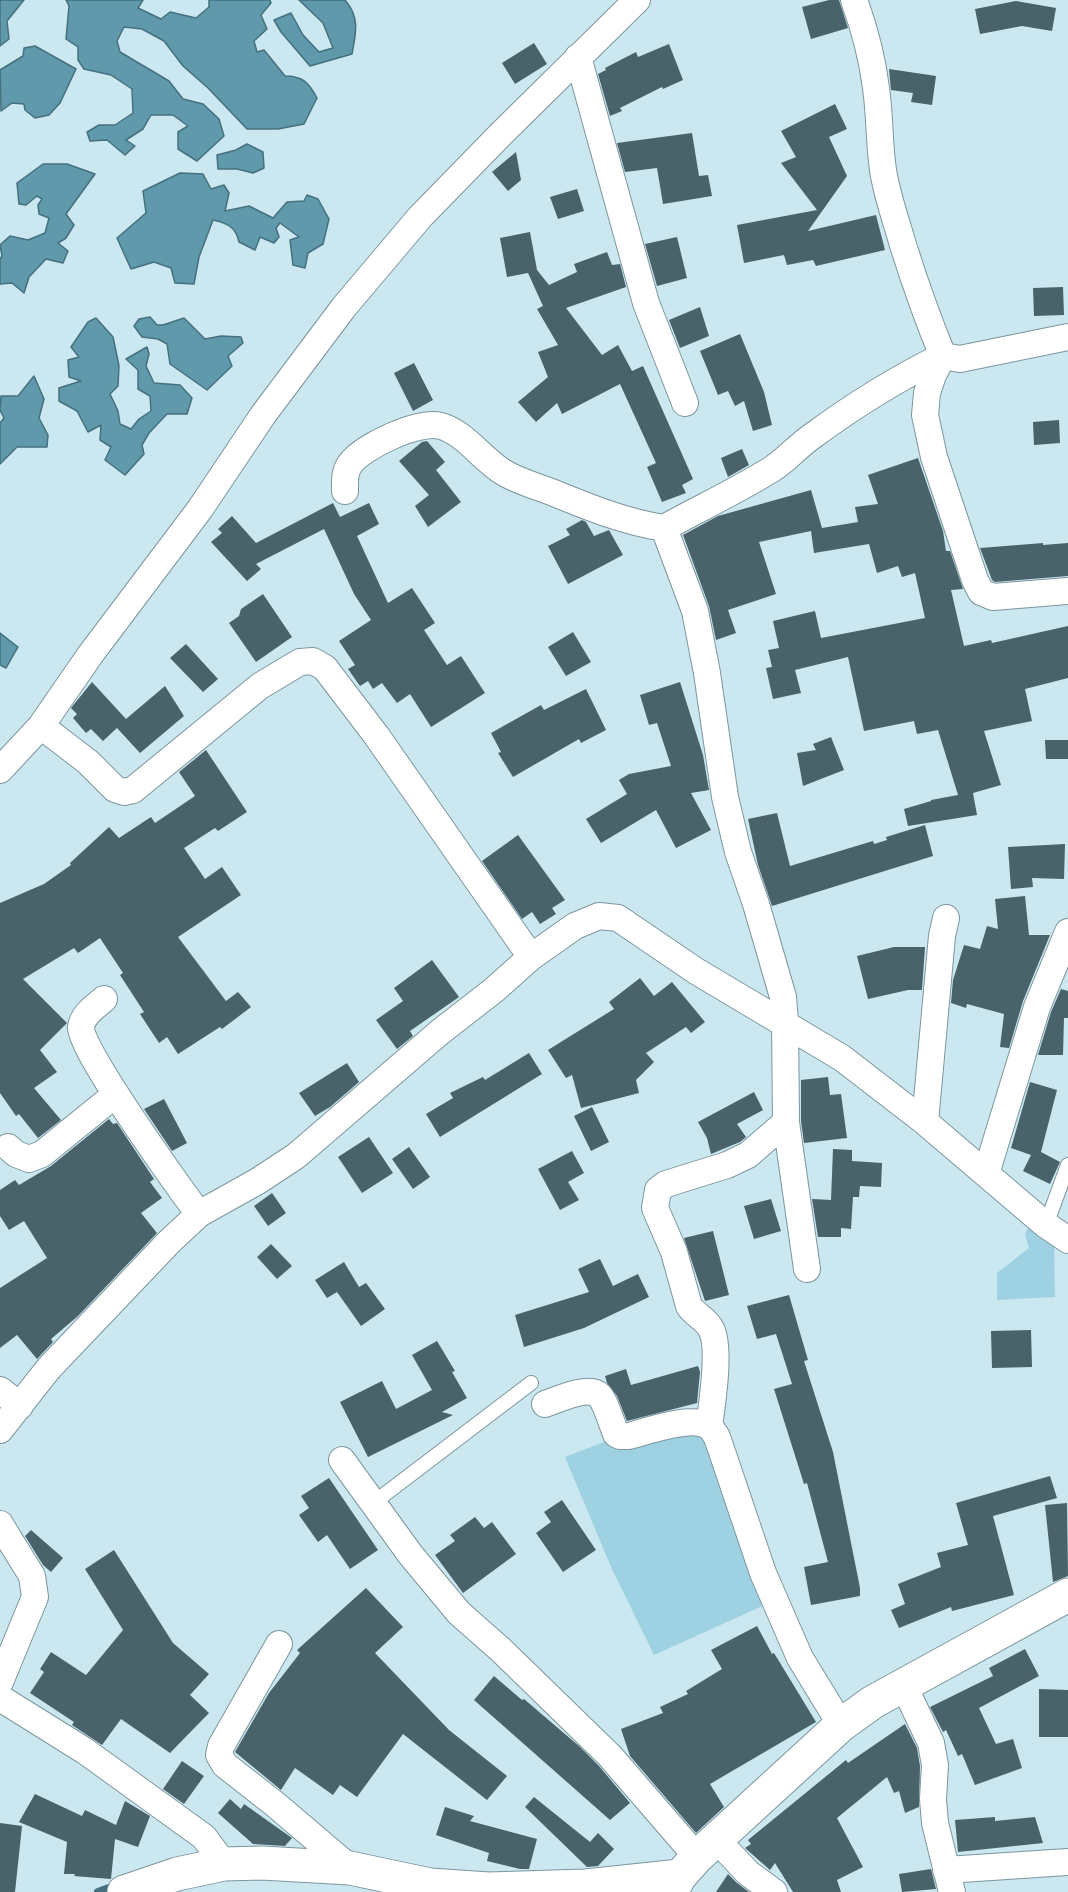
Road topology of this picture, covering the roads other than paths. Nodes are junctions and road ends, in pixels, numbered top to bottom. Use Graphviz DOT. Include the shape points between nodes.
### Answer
graph roads {
  1 [pos="637,0"];
  2 [pos="854,0"];
  3 [pos="578,57"];
  4 [pos="1068,337"];
  5 [pos="943,356"];
  6 [pos="685,403"];
  7 [pos="345,491"];
  8 [pos="664,528"];
  9 [pos="1068,591"];
  10 [pos="41,726"];
  11 [pos="0,770"];
  12 [pos="946,918"];
  13 [pos="1068,932"];
  14 [pos="531,957"];
  15 [pos="104,999"];
  16 [pos="785,1022"];
  17 [pos="116,1094"];
  18 [pos="786,1122"];
  19 [pos="925,1122"];
  20 [pos="3,1145"];
  21 [pos="1068,1165"];
  22 [pos="986,1174"];
  23 [pos="199,1214"];
  24 [pos="1046,1225"];
  25 [pos="1068,1240"];
  26 [pos="807,1269"];
  27 [pos="531,1383"];
  28 [pos="10,1398"];
  29 [pos="545,1404"];
  30 [pos="710,1426"];
  31 [pos="0,1430"];
  32 [pos="342,1460"];
  33 [pos="372,1504"];
  34 [pos="0,1524"];
  35 [pos="1068,1595"];
  36 [pos="279,1644"];
  37 [pos="0,1682"];
  38 [pos="904,1686"];
  39 [pos="0,1698"];
  40 [pos="842,1725"];
  41 [pos="1068,1862"];
  42 [pos="224,1864"];
  43 [pos="691,1866"];
  44 [pos="350,1868"];
  45 [pos="949,1881"];
  46 [pos="411,1887"];
  47 [pos="124,1892"];
  48 [pos="774,1892"];
  1 -- 3 [label="street"];
  2 -- 5 [label="street" via="871,57 891,204"];
  3 -- 6 [label="street" via="646,303"];
  3 -- 10 [label="street" via="420,218 344,307"];
  4 -- 5 [label="street" via="960,359"];
  5 -- 8 [label="street" via="848,411 774,467"];
  5 -- 9 [label="street" via="927,393 925,415 934,457 981,592 993,597"];
  7 -- 8 [label="street" via="345,476 351,463 369,449 404,431 440,426 521,482 614,517"];
  8 -- 16 [label="street" via="695,611 724,797 783,997"];
  10 -- 11 [label="street"];
  10 -- 14 [label="street" via="88,762 115,789 133,790 260,686 300,662 313,661 325,669 376,735"];
  12 -- 19 [label="street"];
  13 -- 22 [label="street" via="1037,1007"];
  14 -- 16 [label="street" via="575,926 599,916 618,918 696,971"];
  14 -- 23 [label="street" via="296,1156"];
  15 -- 17 [label="street" via="86,1015 82,1039"];
  16 -- 18 [label="street"];
  16 -- 19 [label="street" via="842,1058"];
  17 -- 20 [label="street" via="42,1154 29,1159"];
  17 -- 23 [label="street"];
  18 -- 26 [label="street"];
  18 -- 30 [label="street" via="748,1155 666,1184 655,1198 658,1219 674,1252 689,1306 708,1324 714,1336"];
  19 -- 22 [label="street"];
  21 -- 24 [label="lane"];
  22 -- 24 [label="street"];
  23 -- 28 [label="street" via="49,1368"];
  24 -- 25 [label="street"];
  27 -- 33 [label="lane"];
  28 -- 31 [label="street"];
  29 -- 30 [label="street" via="593,1391 600,1396 620,1436 684,1422"];
  30 -- 40 [label="street" via="763,1573 800,1658"];
  32 -- 33 [label="street"];
  33 -- 43 [label="street" via="459,1613 610,1756"];
  34 -- 37 [label="street" via="32,1576 35,1597"];
  35 -- 38 [label="street"];
  36 -- 44 [label="street" via="219,1755 225,1765"];
  38 -- 40 [label="street"];
  38 -- 45 [label="street" via="931,1743 934,1823"];
  39 -- 42 [label="street" via="85,1751 204,1837"];
  40 -- 43 [label="street"];
  41 -- 45 [label="street"];
  42 -- 44 [label="street"];
  42 -- 47 [label="street" via="177,1874"];
  43 -- 46 [label="street" via="586,1886"];
  43 -- 48 [label="street" via="748,1873"];
  44 -- 46 [label="street"];
}
